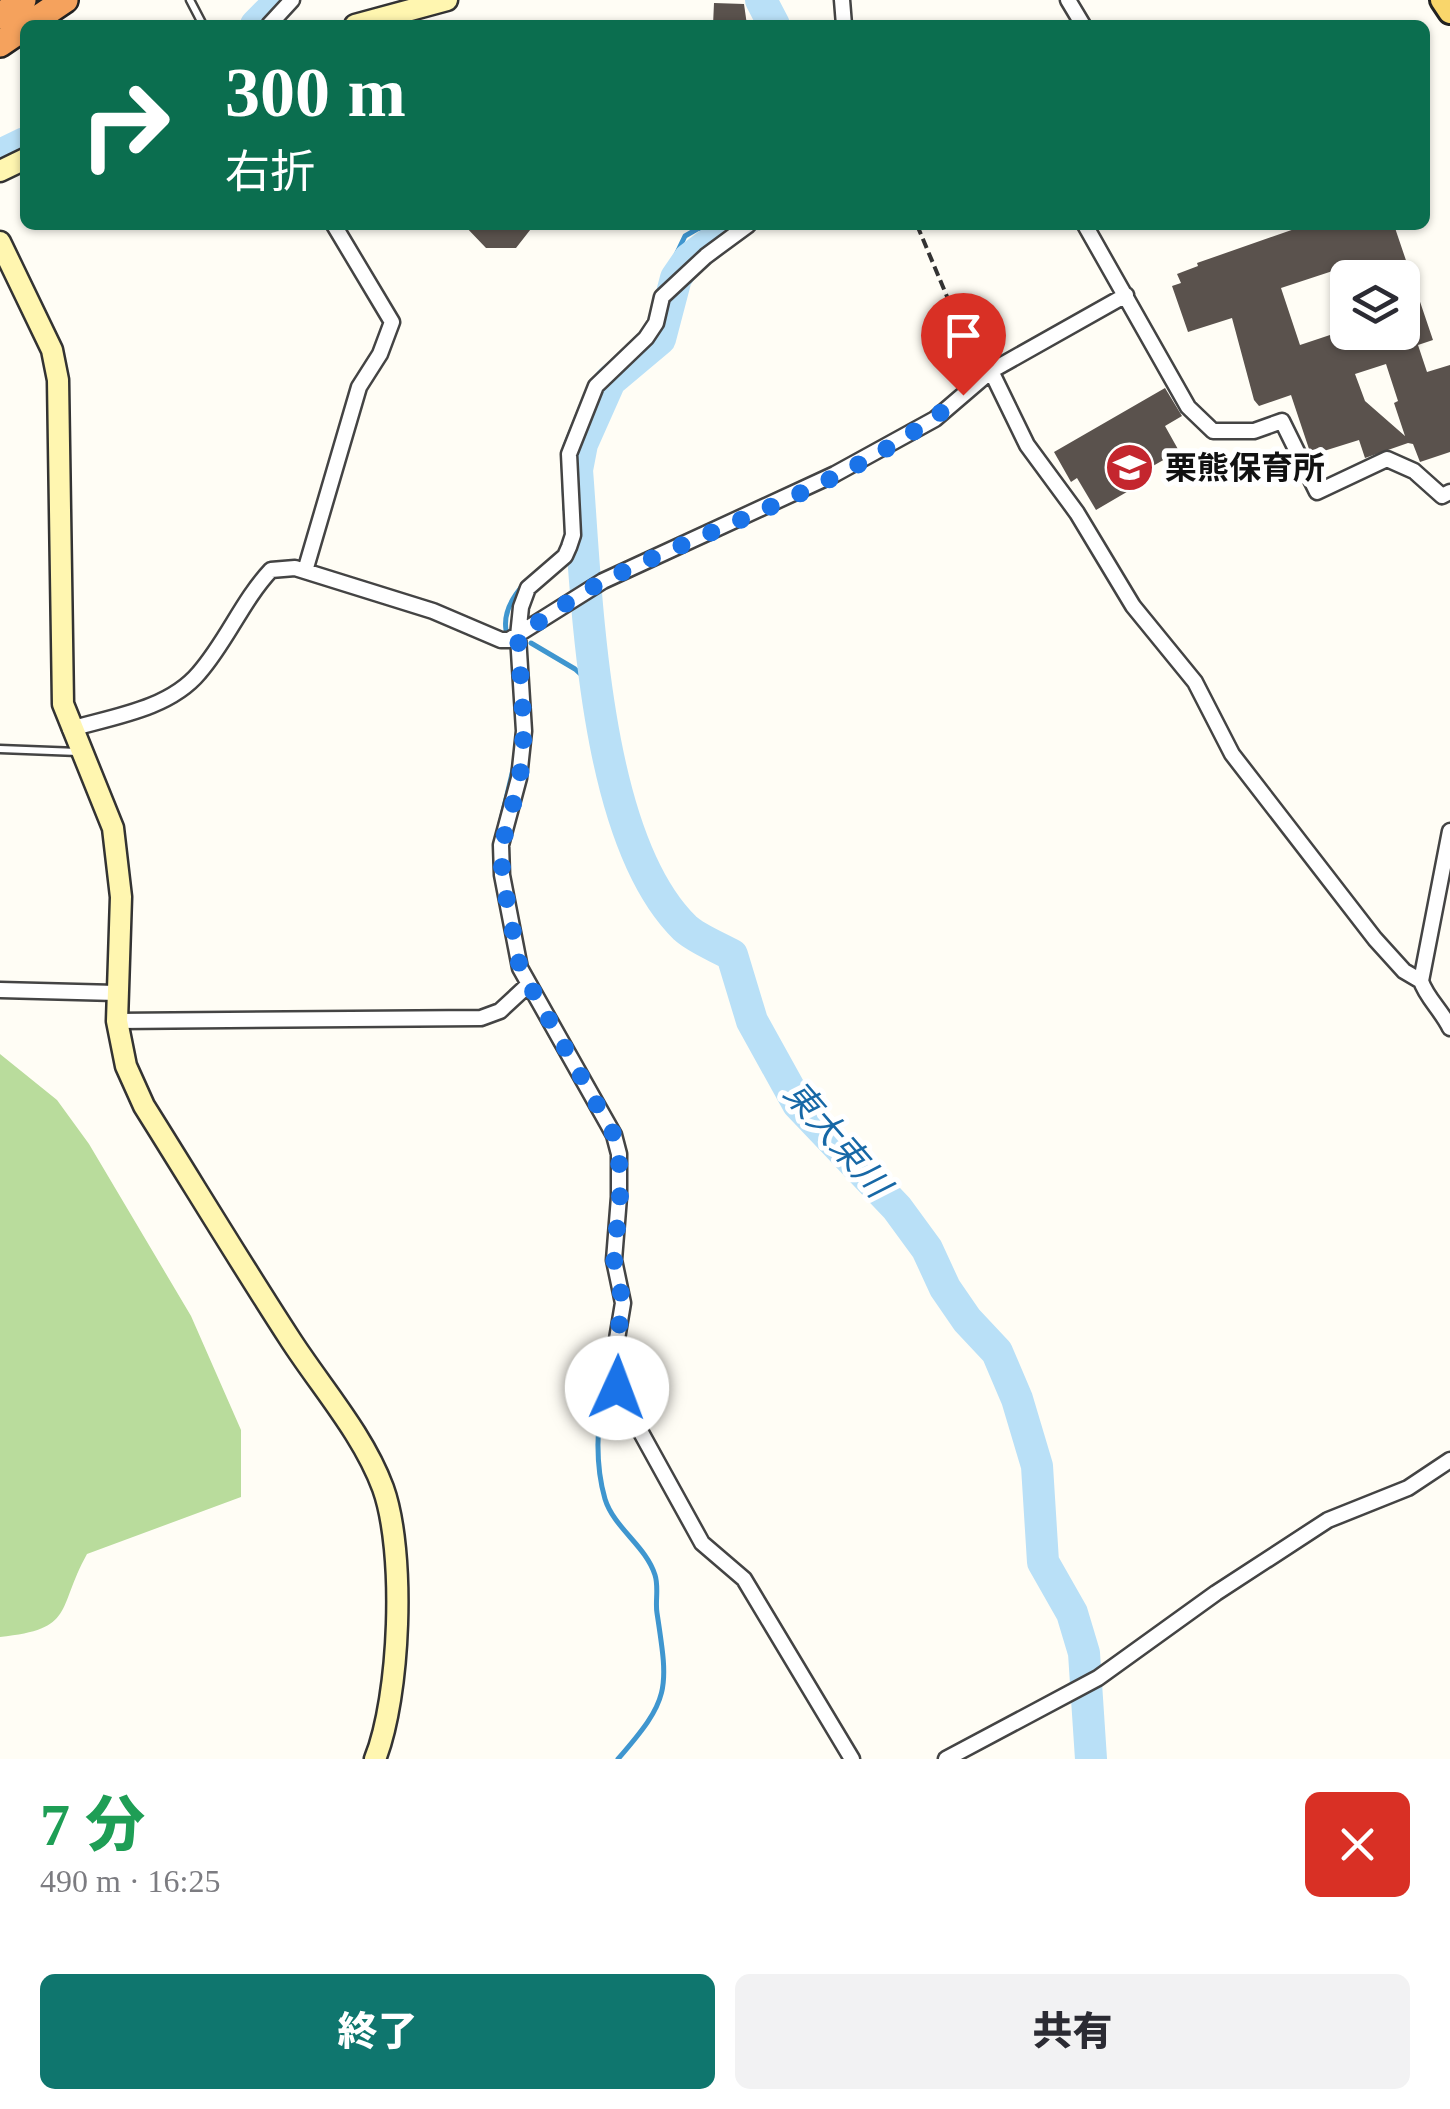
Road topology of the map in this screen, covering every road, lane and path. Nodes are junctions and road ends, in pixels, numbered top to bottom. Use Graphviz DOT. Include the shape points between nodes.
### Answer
graph roads {
  1 [pos="23,0"];
  2 [pos="65,0"];
  3 [pos="292,0"];
  4 [pos="447,0"];
  5 [pos="1442,0"];
  6 [pos="1450,12"];
  7 [pos="0,16"];
  8 [pos="35,20"];
  9 [pos="273,20"];
  10 [pos="373,20"];
  11 [pos="337,230"];
  12 [pos="741,230"];
  13 [pos="919,230"];
  14 [pos="1089,230"];
  15 [pos="0,242"];
  16 [pos="1126,294"];
  17 [pos="991,372"];
  18 [pos="1447,499"];
  19 [pos="305,572"];
  20 [pos="518,636"];
  21 [pos="70,730"];
  22 [pos="0,749"];
  23 [pos="79,752"];
  24 [pos="1450,831"];
  25 [pos="1422,981"];
  26 [pos="525,987"];
  27 [pos="0,990"];
  28 [pos="116,992"];
  29 [pos="118,1021"];
  30 [pos="1450,1028"];
  31 [pos="1450,1460"];
  32 [pos="375,1759"];
  33 [pos="852,1759"];
  34 [pos="946,1759"];
  1 -- 7 [label="highway"];
  2 -- 8 [label="highway"];
  3 -- 9 [label="street"];
  4 -- 10 [label="street"];
  5 -- 6 [label="main road"];
  11 -- 19 [label="street" via="392,322 359,387"];
  12 -- 20 [label="street" via="672,290 646,338 596,386 568,470 573,536 565,556 528,588"];
  13 -- 17 [label="path" via="951,306"];
  14 -- 16 [label="street"];
  15 -- 21 [label="street" via="52,350 58,380 63,704"];
  16 -- 17 [label="street"];
  16 -- 18 [label="street" via="1188,407 1213,431 1254,431 1282,420 1317,492 1387,459 1414,470"];
  17 -- 20 [label="street" via="934,419 836,474 594,588"];
  17 -- 25 [label="street" via="1027,445 1142,619 1196,682 1232,754 1375,939"];
  19 -- 20 [label="street" via="433,611 500,640"];
  19 -- 21 [label="street" via="271,570 199,674 179,691"];
  20 -- 26 [label="street" via="524,731 502,875"];
  21 -- 23 [label="street"];
  22 -- 23 [label="lane"];
  23 -- 28 [label="street" via="107,811 120,862"];
  24 -- 25 [label="street"];
  25 -- 30 [label="street"];
  26 -- 29 [label="street" via="500,1012 481,1018"];
  26 -- 33 [label="street" via="540,1000 619,1154 614,1260 623,1320 612,1368 617,1388 702,1543 744,1579"];
  27 -- 28 [label="street"];
  28 -- 29 [label="street"];
  29 -- 32 [label="street" via="126,1066 144,1106 383,1488 393,1526 394,1649 390,1714"];
  31 -- 34 [label="street" via="1408,1488 1328,1520 1098,1678"];
}
